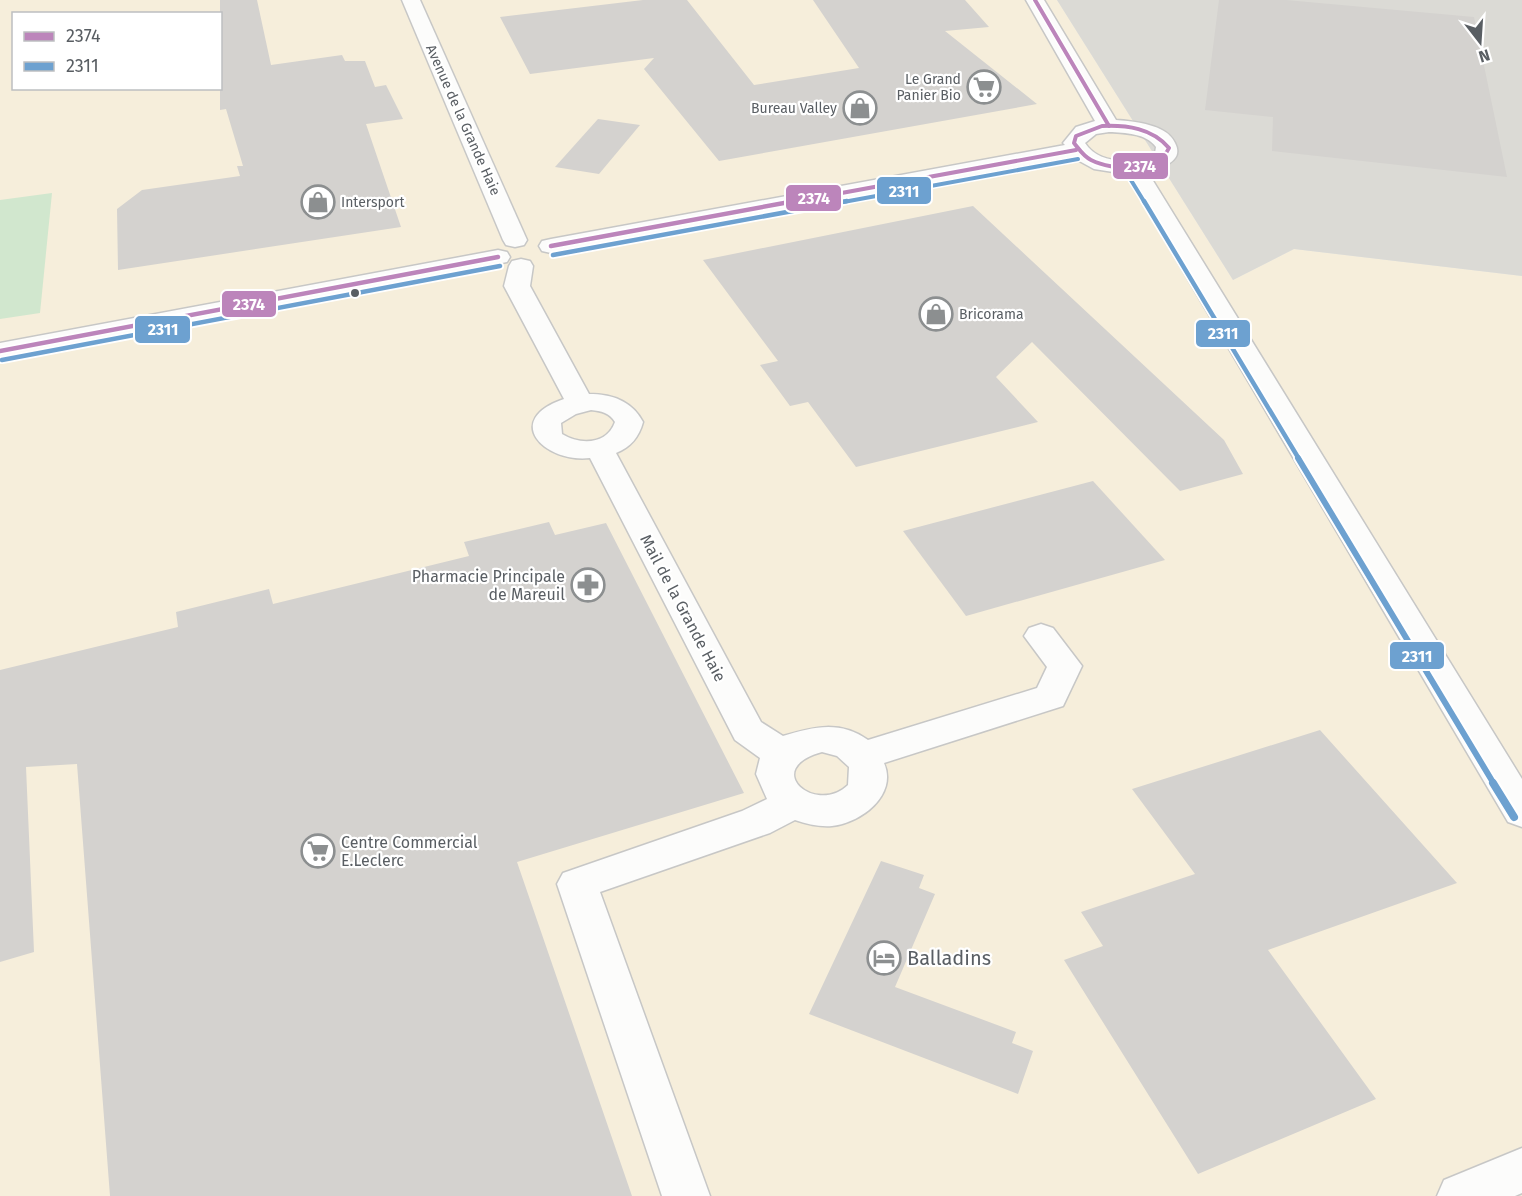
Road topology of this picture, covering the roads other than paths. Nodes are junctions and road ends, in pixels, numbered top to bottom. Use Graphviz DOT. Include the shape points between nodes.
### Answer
graph roads {
  1 [pos="411,0"];
  2 [pos="1035,0"];
  3 [pos="1109,126"];
  4 [pos="1076,150"];
  5 [pos="1133,167"];
  6 [pos="511,254"];
  7 [pos="0,351"];
  8 [pos="580,403"];
  9 [pos="599,448"];
  10 [pos="1041,636"];
  11 [pos="782,754"];
  12 [pos="862,756"];
  13 [pos="794,803"];
  14 [pos="1522,812"];
  15 [pos="1522,1170"];
  16 [pos="686,1196"];
  17 [pos="1461,1196"];
  1 -- 6 [label="street, Avenue de la Grande Haie"];
  2 -- 3 [label="street"];
  3 -- 4 [label="street" via="1076,136"];
  3 -- 5 [label="street" via="1149,133 1166,144 1166,156 1147,166"];
  4 -- 5 [label="street" via="1105,165"];
  4 -- 6 [label="street" via="551,246 532,238"];
  5 -- 14 [label="street"];
  6 -- 7 [label="street"];
  6 -- 8 [label="street" via="517,286"];
  8 -- 9 [label="street" via="613,405 627,416 625,435"];
  8 -- 9 [label="street" via="557,411 550,418 548,434 562,446"];
  9 -- 11 [label="street, Mail de la Grande Haie" via="747,731"];
  10 -- 12 [label="street" via="1065,666 1050,696"];
  11 -- 12 [label="street" via="792,746 822,739 852,747"];
  11 -- 13 [label="street" via="774,775 783,795"];
  12 -- 13 [label="street" via="869,780 865,792 855,801 825,811 808,810"];
  13 -- 16 [label="street" via="756,822 577,884"];
  15 -- 17 [label="street"];
}
